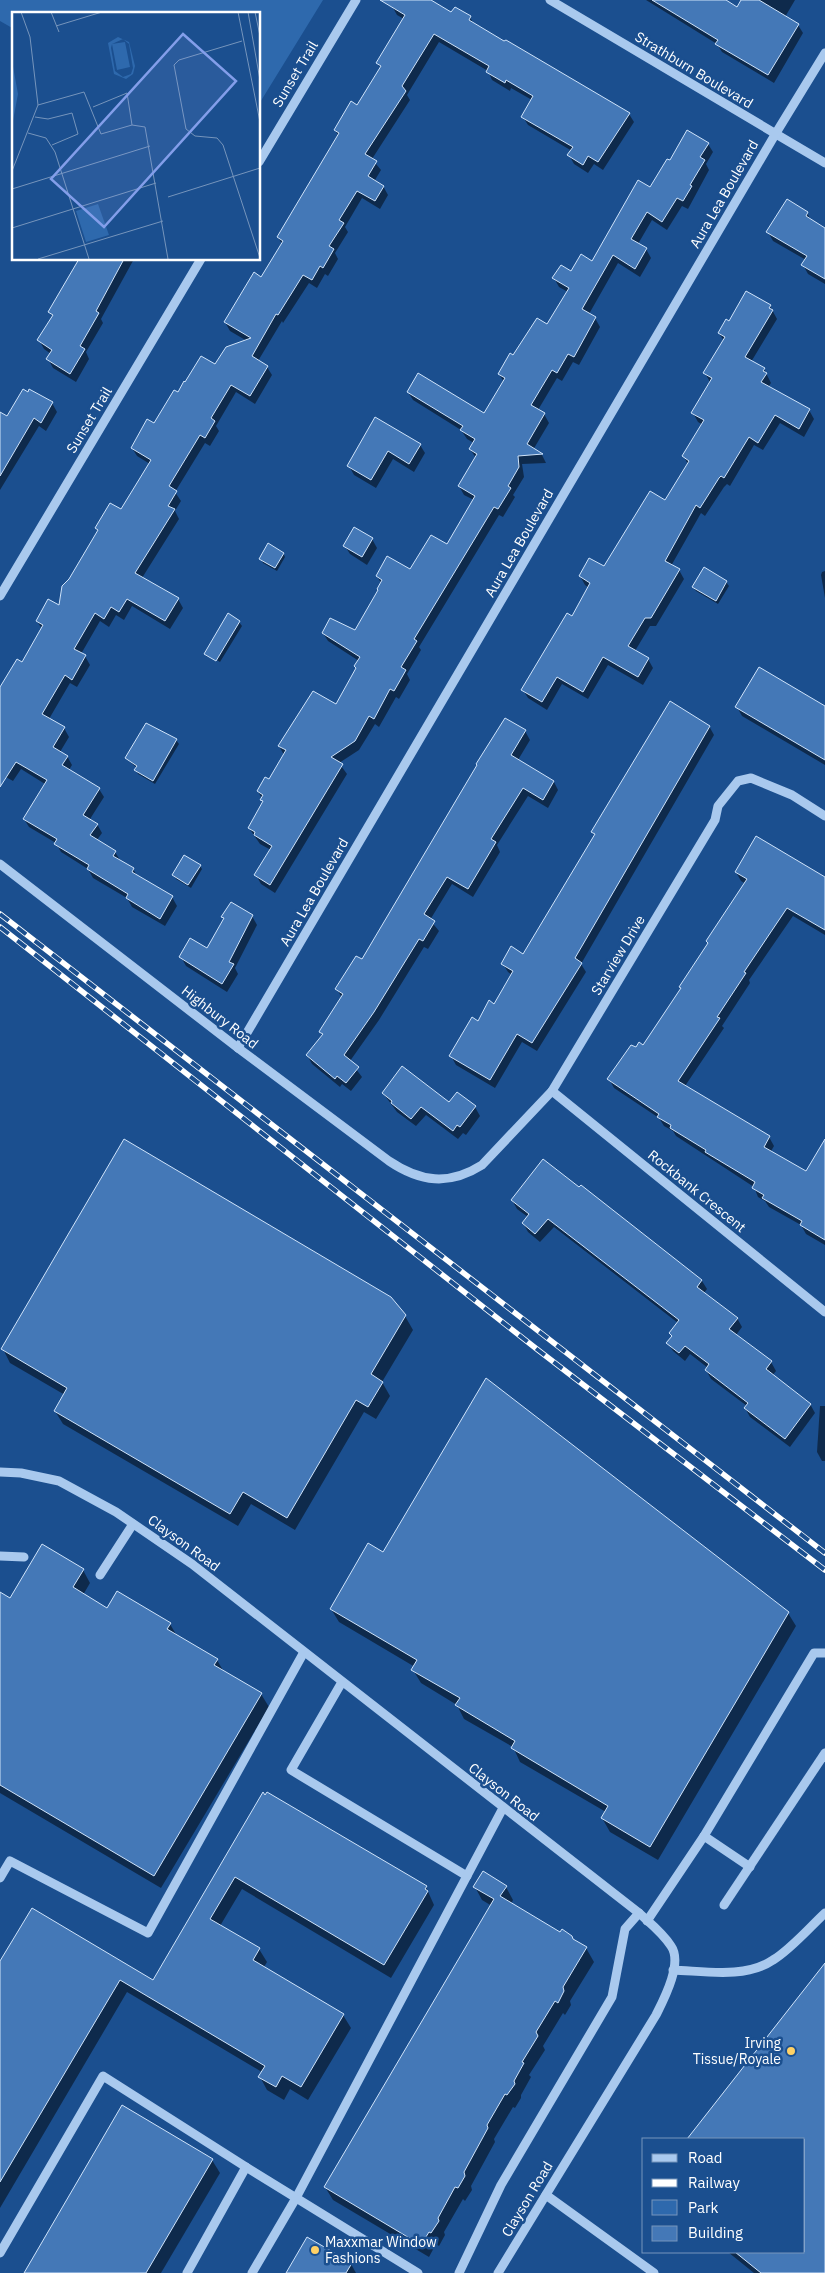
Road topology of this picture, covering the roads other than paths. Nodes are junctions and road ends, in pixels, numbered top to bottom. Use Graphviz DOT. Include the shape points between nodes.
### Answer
graph roads {
  1 [pos="356,0"];
  2 [pos="550,0"];
  3 [pos="825,53"];
  4 [pos="776,133"];
  5 [pos="260,160"];
  6 [pos="825,163"];
  7 [pos="200,260"];
  8 [pos="0,596"];
  9 [pos="825,816"];
  10 [pos="0,864"];
  11 [pos="238,1048"];
  12 [pos="552,1091"];
  13 [pos="430,1178"];
  14 [pos="825,1312"];
  15 [pos="0,1472"];
  16 [pos="133,1524"];
  17 [pos="0,1556"];
  18 [pos="24,1557"];
  19 [pos="100,1575"];
  20 [pos="304,1652"];
  21 [pos="825,1653"];
  22 [pos="342,1682"];
  23 [pos="825,1753"];
  24 [pos="503,1808"];
  25 [pos="704,1836"];
  26 [pos="750,1867"];
  27 [pos="467,1876"];
  28 [pos="0,1878"];
  29 [pos="724,1905"];
  30 [pos="639,1912"];
  31 [pos="825,1913"];
  32 [pos="647,1921"];
  33 [pos="673,1970"];
  34 [pos="246,2167"];
  35 [pos="546,2195"];
  36 [pos="296,2198"];
  37 [pos="0,2253"];
  38 [pos="186,2273"];
  39 [pos="252,2273"];
  40 [pos="418,2273"];
  41 [pos="460,2273"];
  42 [pos="498,2273"];
  43 [pos="654,2273"];
  1 -- 5 [label="street, Sunset Trail"];
  2 -- 4 [label="street, Strathburn Boulevard"];
  3 -- 4 [label="street, Aura Lea Boulevard"];
  4 -- 6 [label="street, Strathburn Boulevard"];
  4 -- 11 [label="street, Aura Lea Boulevard"];
  7 -- 8 [label="street, Sunset Trail"];
  9 -- 12 [label="street, Starview Drive" via="772,786 751,778 738,781 718,806 715,820"];
  10 -- 11 [label="street, Highbury Road"];
  11 -- 13 [label="street, Highbury Road" via="389,1161 406,1172"];
  12 -- 13 [label="street, Starview Drive" via="482,1165 450,1180"];
  12 -- 14 [label="street, Rockbank Crescent"];
  15 -- 16 [label="street, Clayson Road" via="21,1473 59,1482"];
  16 -- 19 [label="street"];
  16 -- 20 [label="street, Clayson Road" via="192,1564"];
  17 -- 18 [label="street"];
  20 -- 22 [label="street, Clayson Road"];
  20 -- 28 [label="street" via="148,1933 10,1861"];
  21 -- 25 [label="street" via="814,1652"];
  22 -- 24 [label="street, Clayson Road"];
  22 -- 27 [label="street" via="291,1770"];
  23 -- 26 [label="street"];
  24 -- 27 [label="street"];
  24 -- 30 [label="street, Clayson Road"];
  25 -- 26 [label="street"];
  25 -- 32 [label="street"];
  26 -- 29 [label="street"];
  27 -- 36 [label="street"];
  30 -- 32 [label="street, Clayson Road"];
  30 -- 41 [label="street" via="625,1929 612,1997 501,2184"];
  31 -- 33 [label="street" via="773,1961 725,1972"];
  32 -- 33 [label="street, Clayson Road" via="673,1948 676,1960"];
  33 -- 35 [label="street, Clayson Road" via="656,2015"];
  34 -- 36 [label="street"];
  34 -- 37 [label="street" via="103,2076"];
  34 -- 38 [label="street"];
  35 -- 42 [label="street, Clayson Road"];
  35 -- 43 [label="street"];
  36 -- 39 [label="street"];
  36 -- 40 [label="street"];
}
